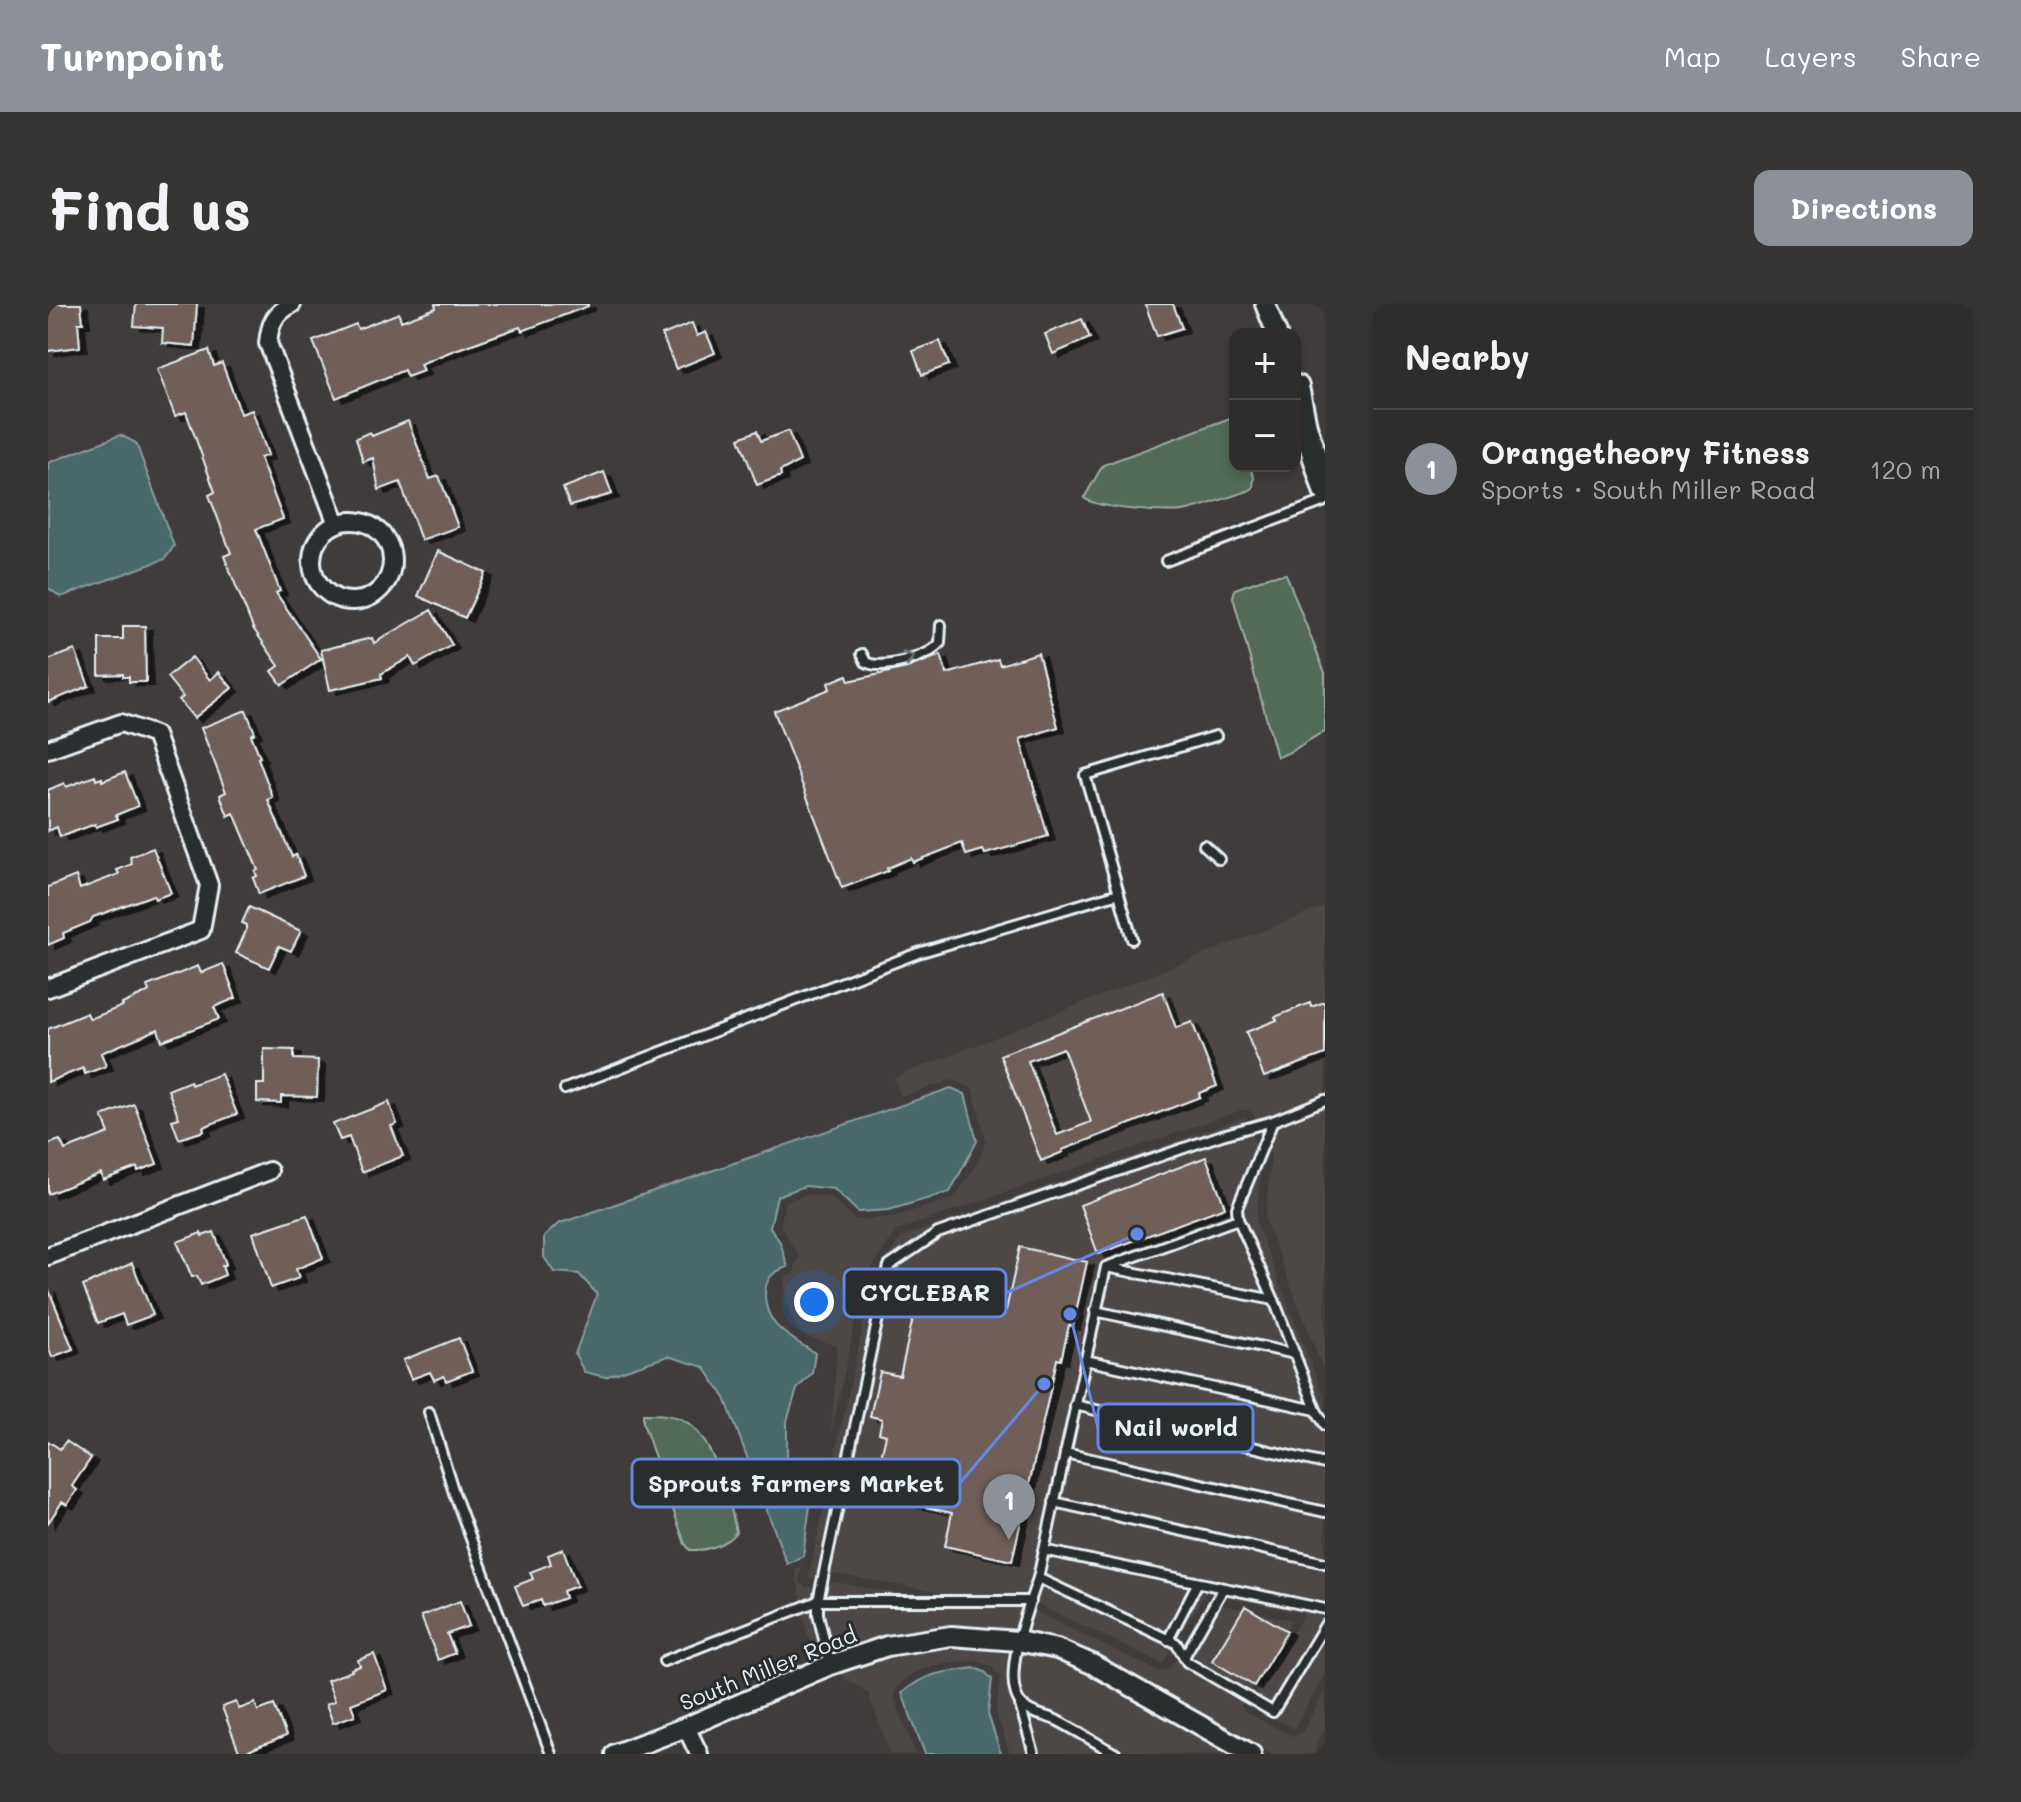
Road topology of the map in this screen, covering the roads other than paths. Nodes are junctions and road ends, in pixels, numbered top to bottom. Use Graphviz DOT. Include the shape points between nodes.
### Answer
graph roads {
  1 [pos="292,304"];
  2 [pos="1265,304"];
  3 [pos="1275,328"];
  4 [pos="1301,395"];
  5 [pos="1299,400"];
  6 [pos="1325,447"];
  7 [pos="1325,490"];
  8 [pos="1325,501"];
  9 [pos="337,524"];
  10 [pos="1166,561"];
  11 [pos="941,625"];
  12 [pos="862,654"];
  13 [pos="1216,736"];
  14 [pos="48,749"];
  15 [pos="1204,845"];
  16 [pos="1219,859"];
  17 [pos="1119,893"];
  18 [pos="1132,939"];
  19 [pos="48,988"];
  20 [pos="565,1089"];
  21 [pos="1325,1100"];
  22 [pos="1273,1121"];
  23 [pos="269,1171"];
  24 [pos="1238,1219"];
  25 [pos="48,1256"];
  26 [pos="1106,1267"];
  27 [pos="1274,1300"];
  28 [pos="1095,1311"];
  29 [pos="1295,1354"];
  30 [pos="1085,1360"];
  31 [pos="1075,1405"];
  32 [pos="1316,1410"];
  33 [pos="429,1412"];
  34 [pos="1325,1425"];
  35 [pos="1065,1453"];
  36 [pos="1325,1464"];
  37 [pos="1054,1502"];
  38 [pos="1325,1512"];
  39 [pos="1043,1550"];
  40 [pos="1325,1563"];
  41 [pos="1038,1578"];
  42 [pos="1197,1584"];
  43 [pos="1223,1589"];
  44 [pos="818,1601"];
  45 [pos="1031,1601"];
  46 [pos="1325,1609"];
  47 [pos="1325,1625"];
  48 [pos="1168,1640"];
  49 [pos="1018,1641"];
  50 [pos="1184,1657"];
  51 [pos="664,1661"];
  52 [pos="830,1665"];
  53 [pos="1019,1703"];
  54 [pos="686,1727"];
  55 [pos="551,1754"];
  56 [pos="615,1754"];
  57 [pos="699,1754"];
  58 [pos="1034,1754"];
  59 [pos="1116,1754"];
  60 [pos="1251,1754"];
  1 -- 9 [label="street" via="270,323 268,343"];
  2 -- 3 [label="street"];
  4 -- 6 [label="main road"];
  5 -- 7 [label="main road"];
  8 -- 10 [label="lane"];
  9 -- 9 [label="street" via="315,544 312,564 317,582 341,600 370,597 390,575 389,544 367,524"];
  12 -- 11 [label="lane, one-way" via="866,662 882,667 931,651 940,643"];
  13 -- 17 [label="lane" via="1085,775"];
  14 -- 19 [label="street" via="121,723 155,735 209,885 201,930"];
  15 -- 16 [label="lane"];
  17 -- 18 [label="lane"];
  17 -- 20 [label="lane" via="918,953"];
  21 -- 22 [label="lane"];
  22 -- 24 [label="lane" via="1237,1208"];
  22 -- 44 [label="lane" via="938,1233 889,1266"];
  23 -- 25 [label="street"];
  24 -- 26 [label="lane"];
  24 -- 27 [label="lane"];
  26 -- 27 [label="lane"];
  26 -- 28 [label="lane"];
  27 -- 29 [label="lane"];
  28 -- 29 [label="lane"];
  28 -- 30 [label="lane"];
  29 -- 32 [label="lane"];
  30 -- 31 [label="lane"];
  30 -- 32 [label="lane"];
  31 -- 35 [label="lane"];
  31 -- 36 [label="lane"];
  32 -- 34 [label="lane"];
  33 -- 55 [label="lane"];
  35 -- 37 [label="lane"];
  35 -- 38 [label="lane"];
  37 -- 39 [label="lane"];
  37 -- 40 [label="lane"];
  39 -- 41 [label="lane"];
  39 -- 42 [label="lane"];
  41 -- 45 [label="lane"];
  41 -- 48 [label="lane"];
  42 -- 43 [label="lane"];
  42 -- 48 [label="lane"];
  43 -- 46 [label="lane"];
  43 -- 50 [label="lane"];
  44 -- 45 [label="lane"];
  44 -- 51 [label="lane"];
  44 -- 52 [label="lane"];
  45 -- 49 [label="lane"];
  47 -- 50 [label="lane" via="1273,1712"];
  48 -- 50 [label="lane"];
  49 -- 52 [label="street, South Miller Road" via="951,1636 887,1646"];
  49 -- 53 [label="lane" via="1014,1690"];
  49 -- 60 [label="street, South Miller Road" via="1092,1664"];
  52 -- 54 [label="street, South Miller Road"];
  53 -- 58 [label="lane"];
  53 -- 59 [label="lane"];
  54 -- 56 [label="street, South Miller Road"];
  54 -- 57 [label="street"];
}
